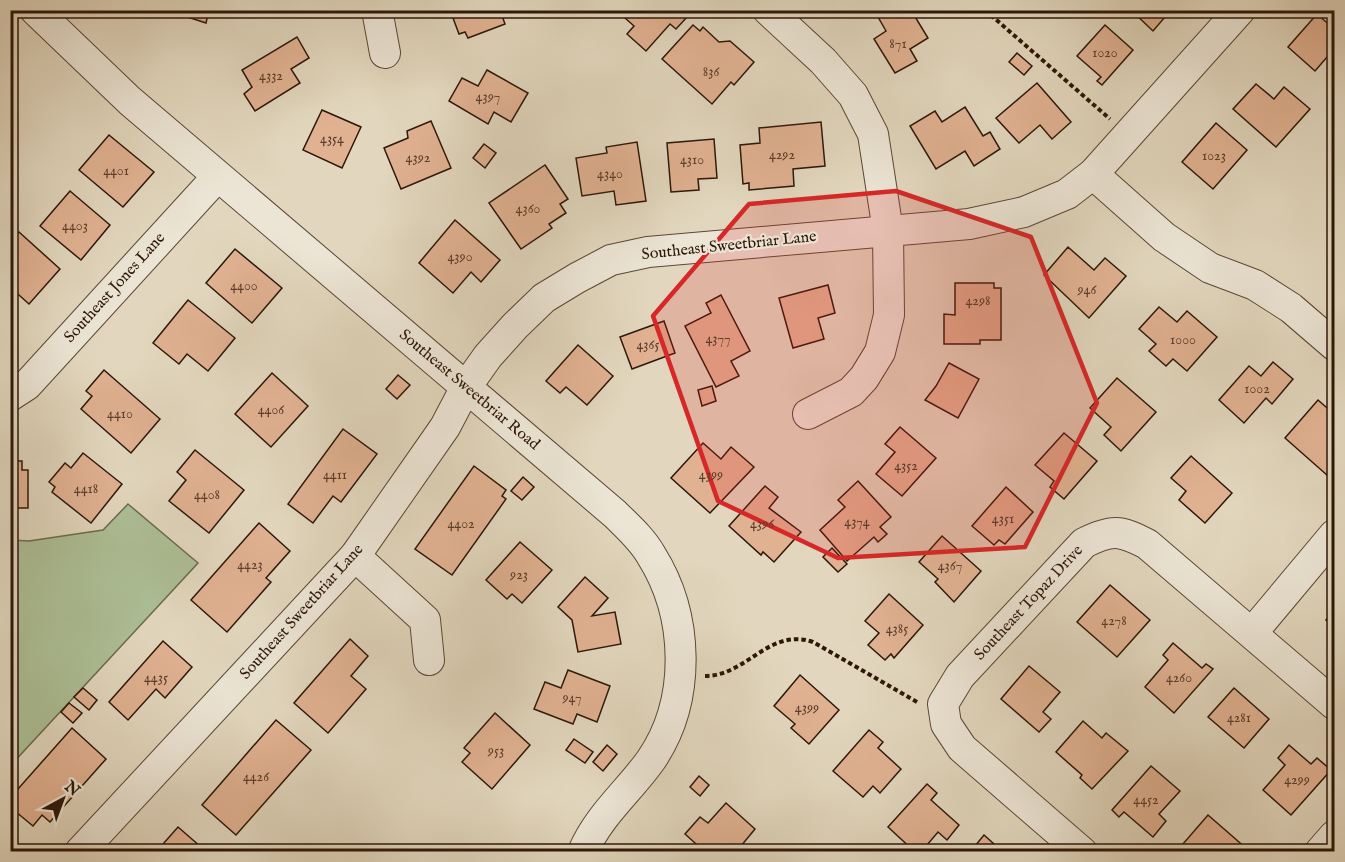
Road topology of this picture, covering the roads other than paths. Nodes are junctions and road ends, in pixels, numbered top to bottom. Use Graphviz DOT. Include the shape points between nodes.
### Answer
graph roads {
  1 [pos="35,10"];
  2 [pos="377,10"];
  3 [pos="768,10"];
  4 [pos="1239,10"];
  5 [pos="385,53"];
  6 [pos="1093,174"];
  7 [pos="217,177"];
  8 [pos="888,231"];
  9 [pos="1335,345"];
  10 [pos="466,387"];
  11 [pos="10,396"];
  12 [pos="808,414"];
  13 [pos="1335,535"];
  14 [pos="356,556"];
  15 [pos="1252,633"];
  16 [pos="429,660"];
  17 [pos="1335,704"];
  18 [pos="1335,836"];
  19 [pos="80,852"];
  20 [pos="583,852"];
  21 [pos="1082,852"];
  22 [pos="1320,852"];
  1 -- 7 [label="street, Southeast Sweetbriar Road"];
  2 -- 5 [label="street"];
  3 -- 8 [label="street" via="853,95 873,134"];
  4 -- 6 [label="street, Southeast Sweetbriar Lane"];
  6 -- 8 [label="street, Southeast Sweetbriar Lane" via="1067,194 1024,212 969,224"];
  6 -- 9 [label="street" via="1164,237 1210,268 1255,285 1282,302"];
  7 -- 10 [label="street, Southeast Sweetbriar Road"];
  7 -- 11 [label="street, Southeast Jones Lane" via="27,385"];
  8 -- 10 [label="street, Southeast Sweetbriar Lane" via="648,252 611,260 544,298 488,356"];
  8 -- 12 [label="street" via="889,315 880,352 851,392"];
  10 -- 14 [label="street, Southeast Sweetbriar Lane" via="445,427"];
  10 -- 20 [label="street, Southeast Sweetbriar Road" via="615,514 651,554 675,611 681,644 673,713 664,736 637,779 600,822"];
  13 -- 15 [label="street"];
  14 -- 16 [label="street" via="425,620"];
  14 -- 19 [label="street, Southeast Sweetbriar Lane"];
  15 -- 17 [label="street, Southeast Topaz Drive"];
  15 -- 21 [label="street, Southeast Topaz Drive" via="1147,544 1125,532 1105,533 1084,543 960,676 943,704 946,724 962,748"];
  18 -- 22 [label="street"];
}
